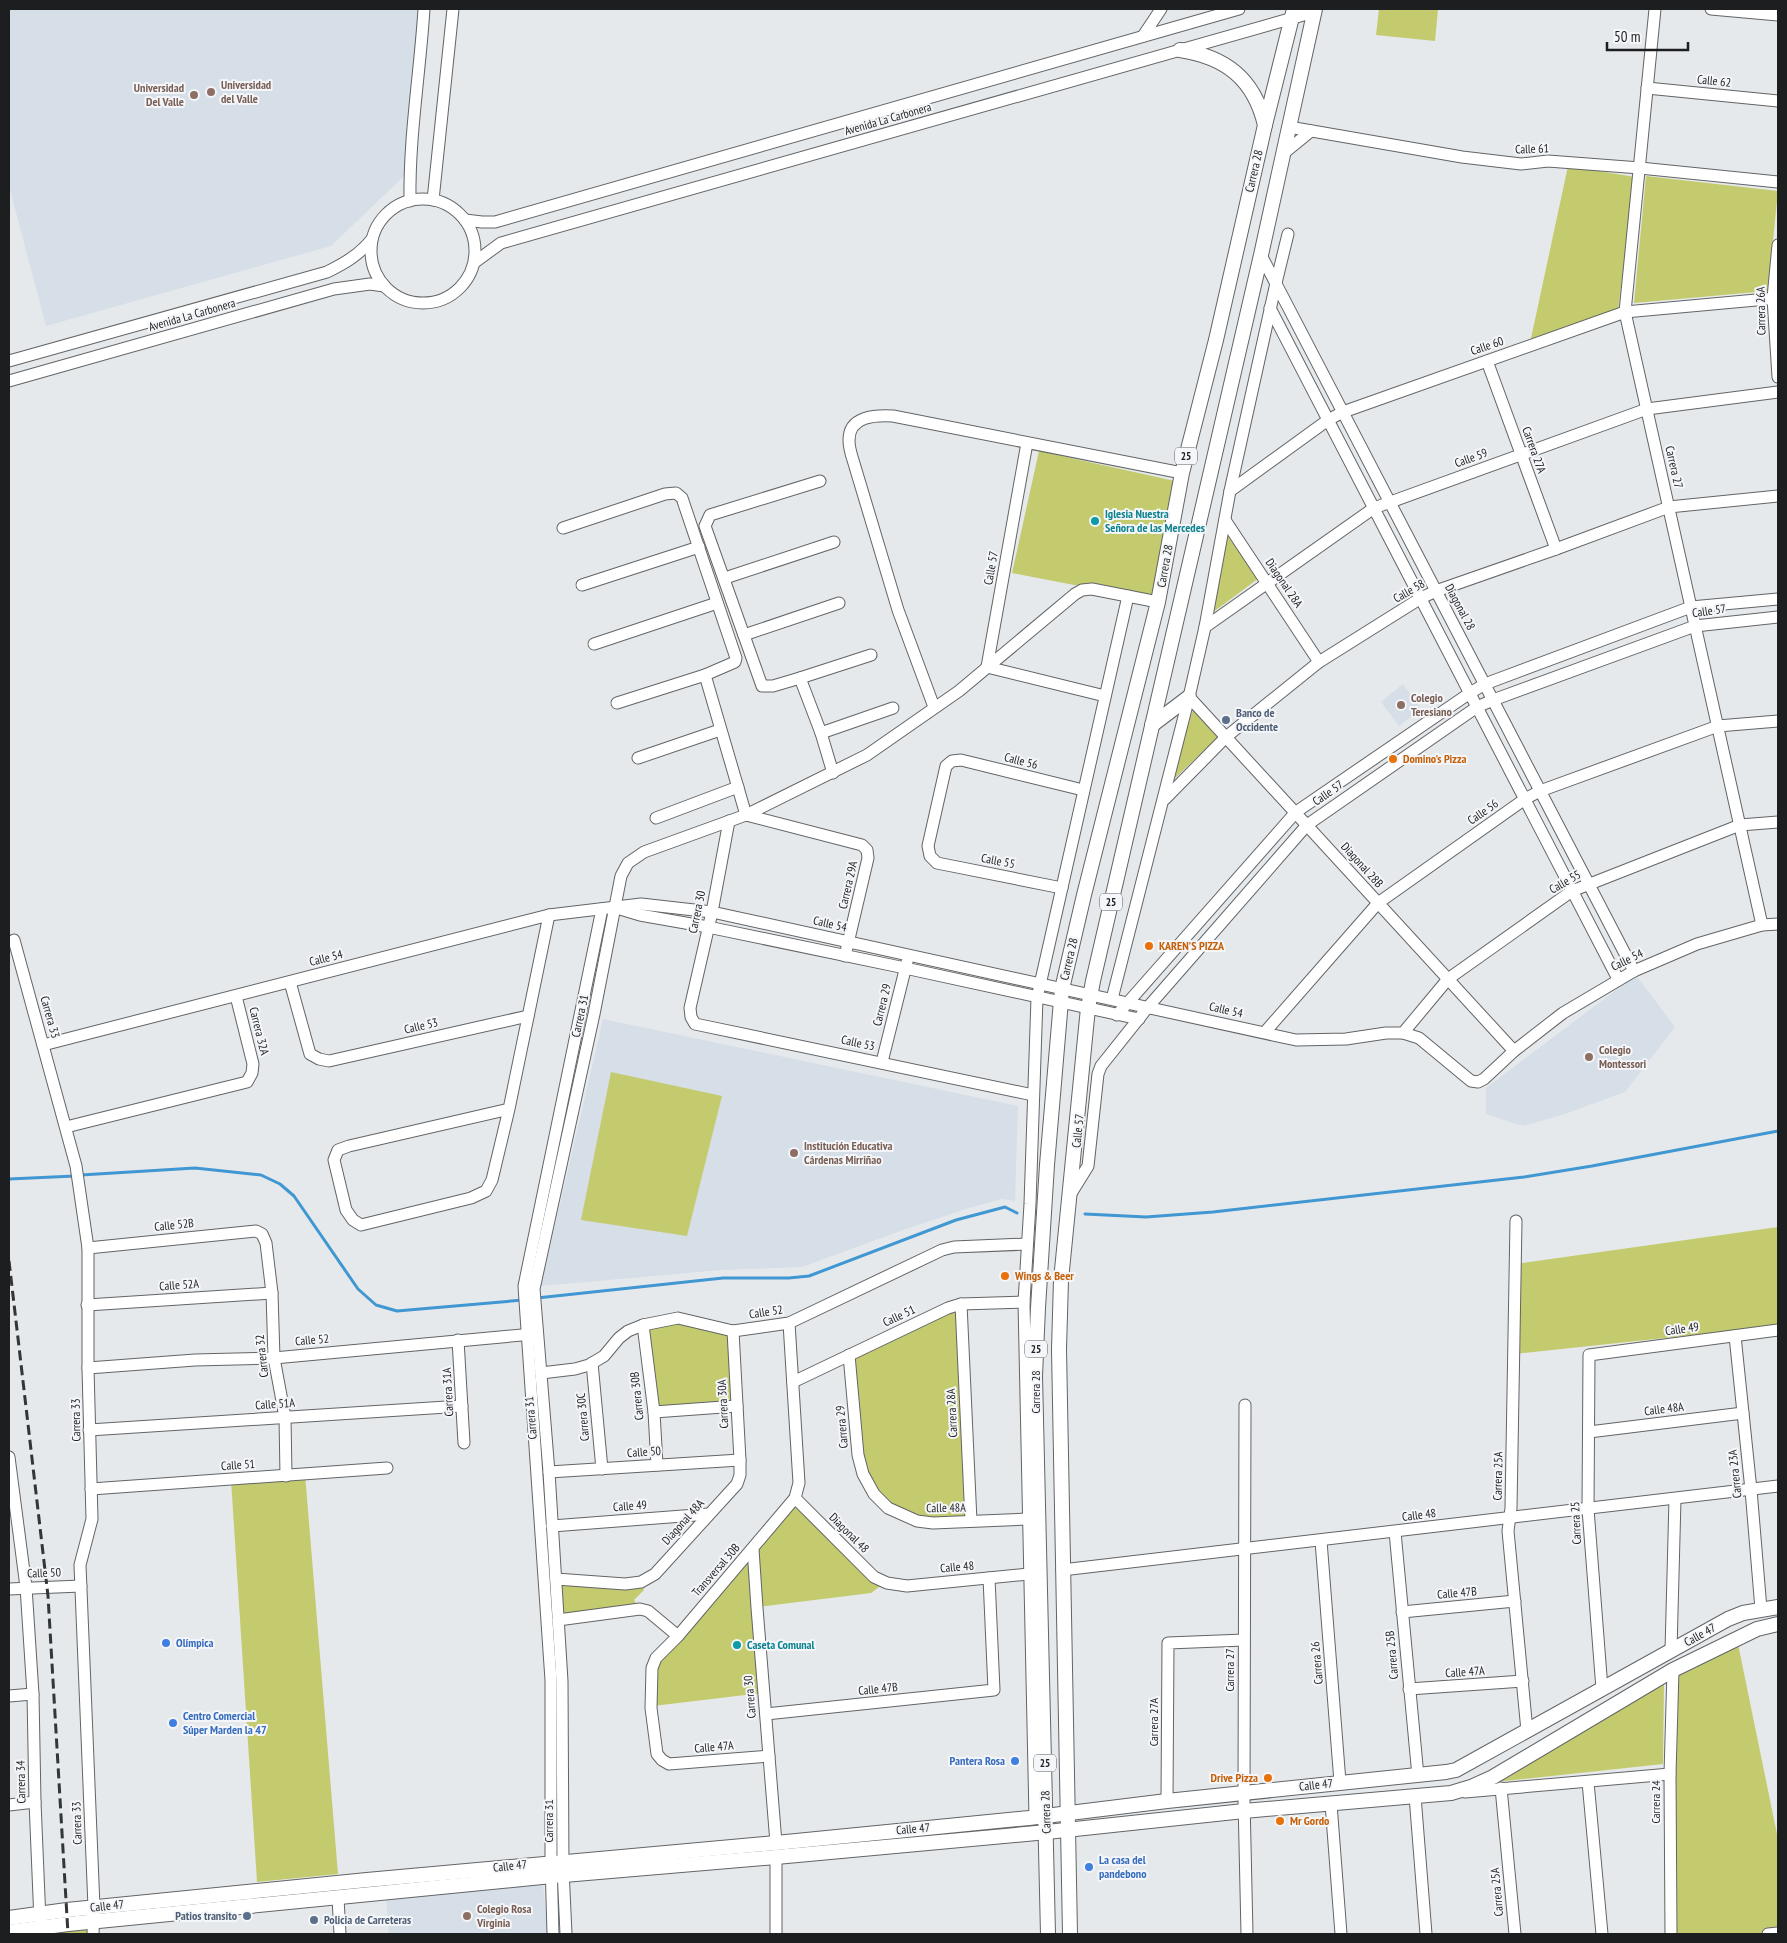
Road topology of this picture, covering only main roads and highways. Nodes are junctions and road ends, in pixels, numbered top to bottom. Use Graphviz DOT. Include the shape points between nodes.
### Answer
graph roads {
  1 [pos="1315,10"];
  2 [pos="1293,14"];
  3 [pos="1180,50"];
  4 [pos="1265,125"];
  5 [pos="1190,697"];
  6 [pos="1152,725"];
  7 [pos="1039,1540"];
  8 [pos="1028,1554"];
  9 [pos="1778,1607"];
  10 [pos="1778,1624"];
  11 [pos="1067,1814"];
  12 [pos="1040,1817"];
  13 [pos="1068,1830"];
  14 [pos="1047,1832"];
  15 [pos="776,1850"];
  16 [pos="557,1869"];
  17 [pos="9,1918"];
  18 [pos="40,1920"];
  19 [pos="93,1928"];
  20 [pos="9,1932"];
  21 [pos="1048,1934"];
  22 [pos="1070,1934"];
  1 -- 6 [label="main road, Carrera 28 / 25"];
  2 -- 4 [label="main road, Carrera 28 / 25"];
  3 -- 4 [label="main road" via="1207,55 1241,77 1256,99"];
  4 -- 7 [label="main road, Carrera 28 / 25" via="1182,473 1158,602 1061,996 1038,1308"];
  5 -- 6 [label="main road"];
  6 -- 11 [label="main road, Carrera 28 / 25" via="1089,1002 1062,1280 1059,1349"];
  7 -- 8 [label="main road"];
  7 -- 12 [label="main road, Carrera 28 / 25"];
  9 -- 11 [label="main road, Calle 47" via="1744,1613 1728,1620 1456,1770"];
  10 -- 13 [label="main road, Calle 47" via="1757,1629 1673,1670 1493,1777 1451,1793"];
  11 -- 12 [label="main road, Calle 47"];
  11 -- 13 [label="main road, Carrera 28 / 25"];
  12 -- 14 [label="main road, Carrera 28 / 25"];
  12 -- 15 [label="main road, Calle 47"];
  13 -- 14 [label="main road, Calle 47"];
  13 -- 22 [label="main road, Carrera 28 / 25"];
  14 -- 15 [label="main road, Calle 47"];
  14 -- 21 [label="main road, Carrera 28 / 25"];
  15 -- 16 [label="main road, Calle 47"];
  16 -- 18 [label="main road, Calle 47" via="94,1907"];
  16 -- 19 [label="main road, Calle 47"];
  17 -- 18 [label="main road, Calle 47"];
  18 -- 19 [label="main road, Calle 47"];
  18 -- 20 [label="main road, Calle 47"];
}
